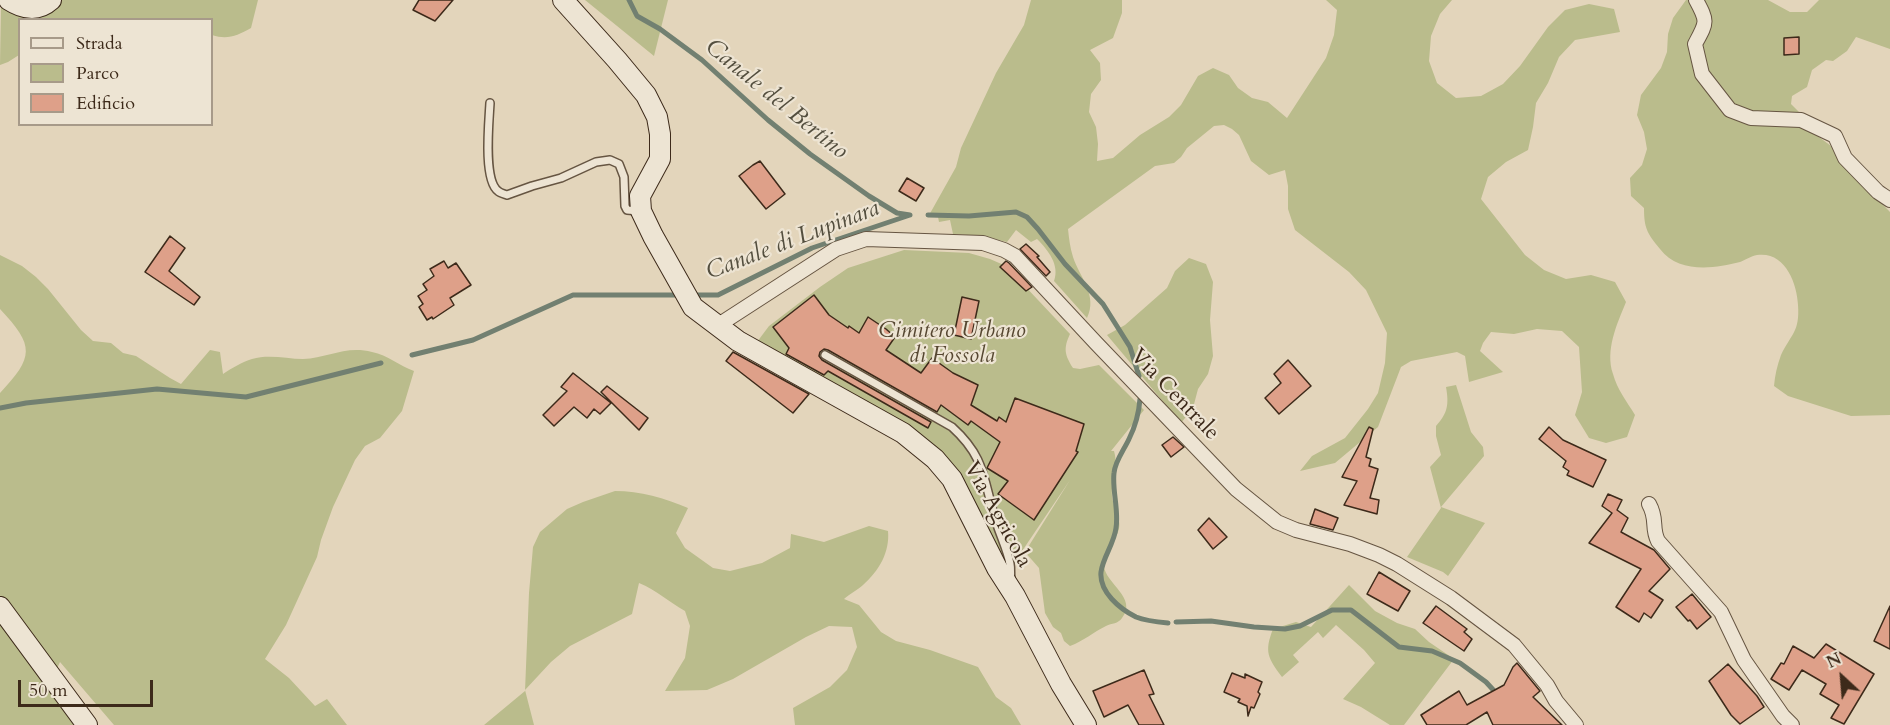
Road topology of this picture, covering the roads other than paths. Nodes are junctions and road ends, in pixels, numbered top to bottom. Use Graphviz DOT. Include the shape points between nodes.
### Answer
graph roads {
  1 [pos="9,0"];
  2 [pos="51,0"];
  3 [pos="563,0"];
  4 [pos="1696,0"];
  5 [pos="490,103"];
  6 [pos="1890,200"];
  7 [pos="641,211"];
  8 [pos="717,327"];
  9 [pos="825,355"];
  10 [pos="1649,504"];
  11 [pos="1015,596"];
  12 [pos="0,607"];
  13 [pos="87,725"];
  14 [pos="1086,725"];
  15 [pos="1576,725"];
  16 [pos="1792,725"];
  1 -- 2 [label="street" via="24,8 44,6"];
  3 -- 7 [label="street" via="646,95 657,117 660,159 640,196"];
  4 -- 6 [label="street" via="1705,25 1695,44 1702,74 1730,110 1751,118 1801,120 1835,136 1845,158"];
  5 -- 7 [label="lane" via="489,166 497,191 507,195 610,160 620,164 627,210"];
  7 -- 8 [label="street, Via Agricola" via="693,307"];
  8 -- 11 [label="street, Via Agricola" via="903,433 936,459 952,479"];
  8 -- 15 [label="street, Via Centrale" via="836,249 866,239 983,243 1004,250 1015,256 1260,510 1296,530 1350,544 1418,576 1514,645"];
  9 -- 11 [label="lane" via="952,427 967,440 983,471 1010,563"];
  10 -- 16 [label="street" via="1658,541 1721,612 1744,660"];
  11 -- 14 [label="street, Via Agricola"];
  12 -- 13 [label="street"];
}
